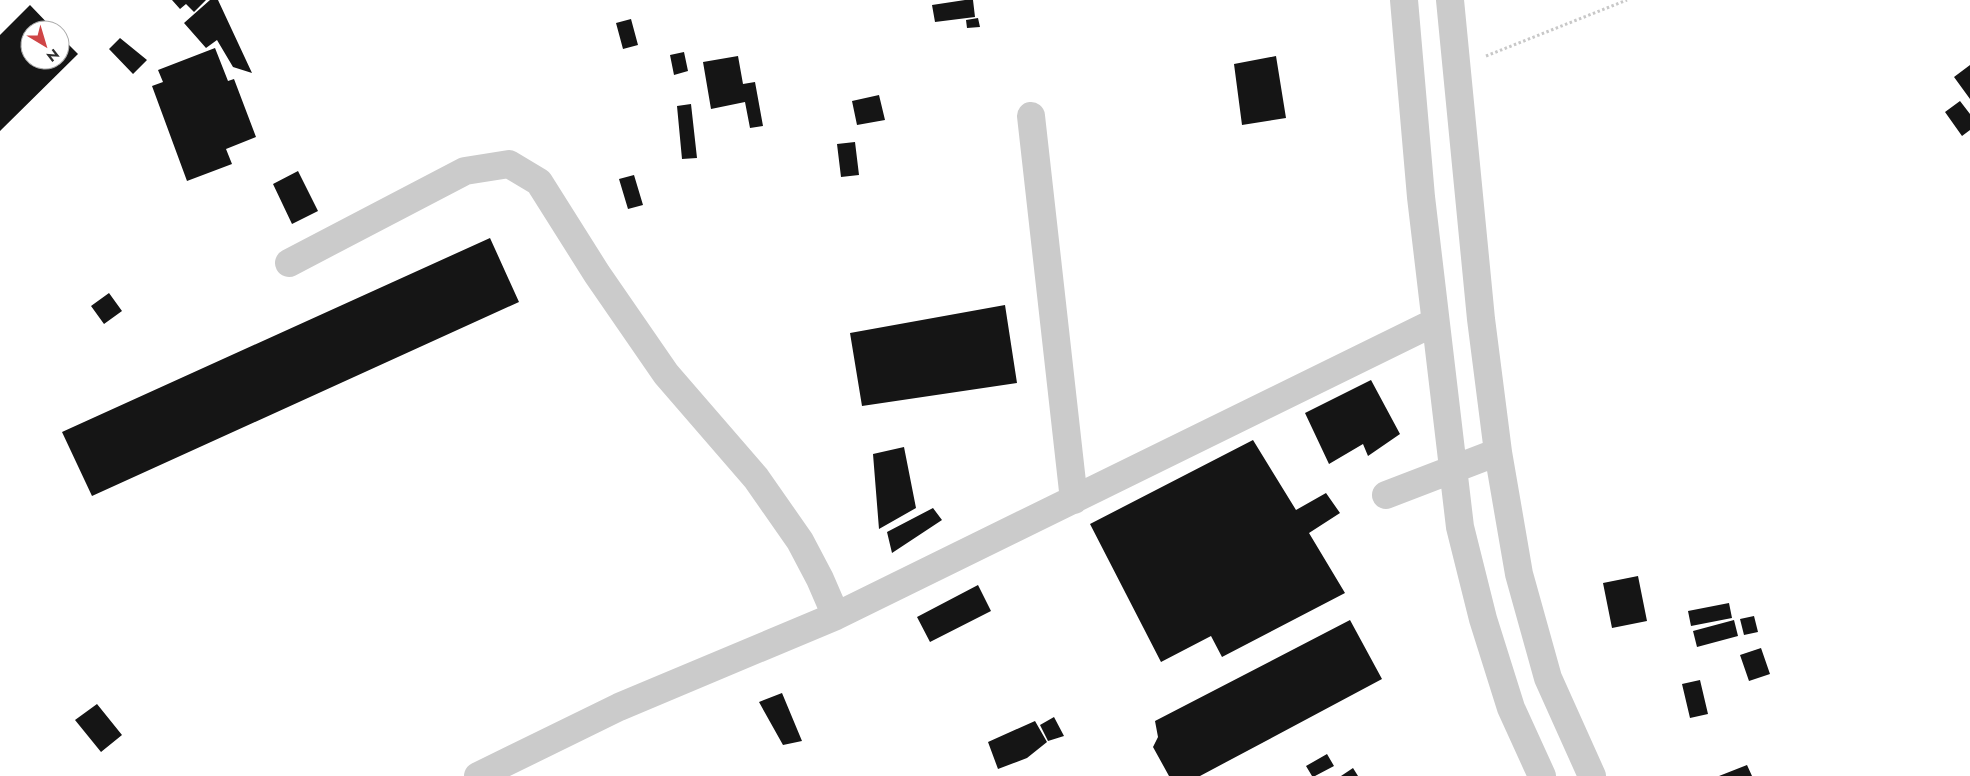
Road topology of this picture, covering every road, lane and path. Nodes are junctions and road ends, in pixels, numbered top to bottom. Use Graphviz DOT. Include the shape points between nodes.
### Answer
graph roads {
  1 [pos="1404,0"];
  2 [pos="1450,0"];
  3 [pos="1627,0"];
  4 [pos="1455,68"];
  5 [pos="1031,116"];
  6 [pos="289,263"];
  7 [pos="1434,322"];
  8 [pos="1498,452"];
  9 [pos="1452,470"];
  10 [pos="1386,495"];
  11 [pos="1074,500"];
  12 [pos="836,616"];
  13 [pos="478,776"];
  14 [pos="1542,776"];
  15 [pos="1592,776"];
  1 -- 7 [label="street"];
  2 -- 4 [label="street"];
  3 -- 4 [label="path"];
  4 -- 8 [label="street"];
  5 -- 11 [label="street"];
  6 -- 12 [label="street" via="465,171 509,164 539,182 666,374 756,478 800,541"];
  7 -- 9 [label="street"];
  7 -- 11 [label="street"];
  8 -- 9 [label="street"];
  8 -- 15 [label="street" via="1519,574 1548,678"];
  9 -- 10 [label="street"];
  9 -- 14 [label="street" via="1460,527 1483,619 1511,708"];
  11 -- 12 [label="street"];
  12 -- 13 [label="street" via="619,707"];
}
